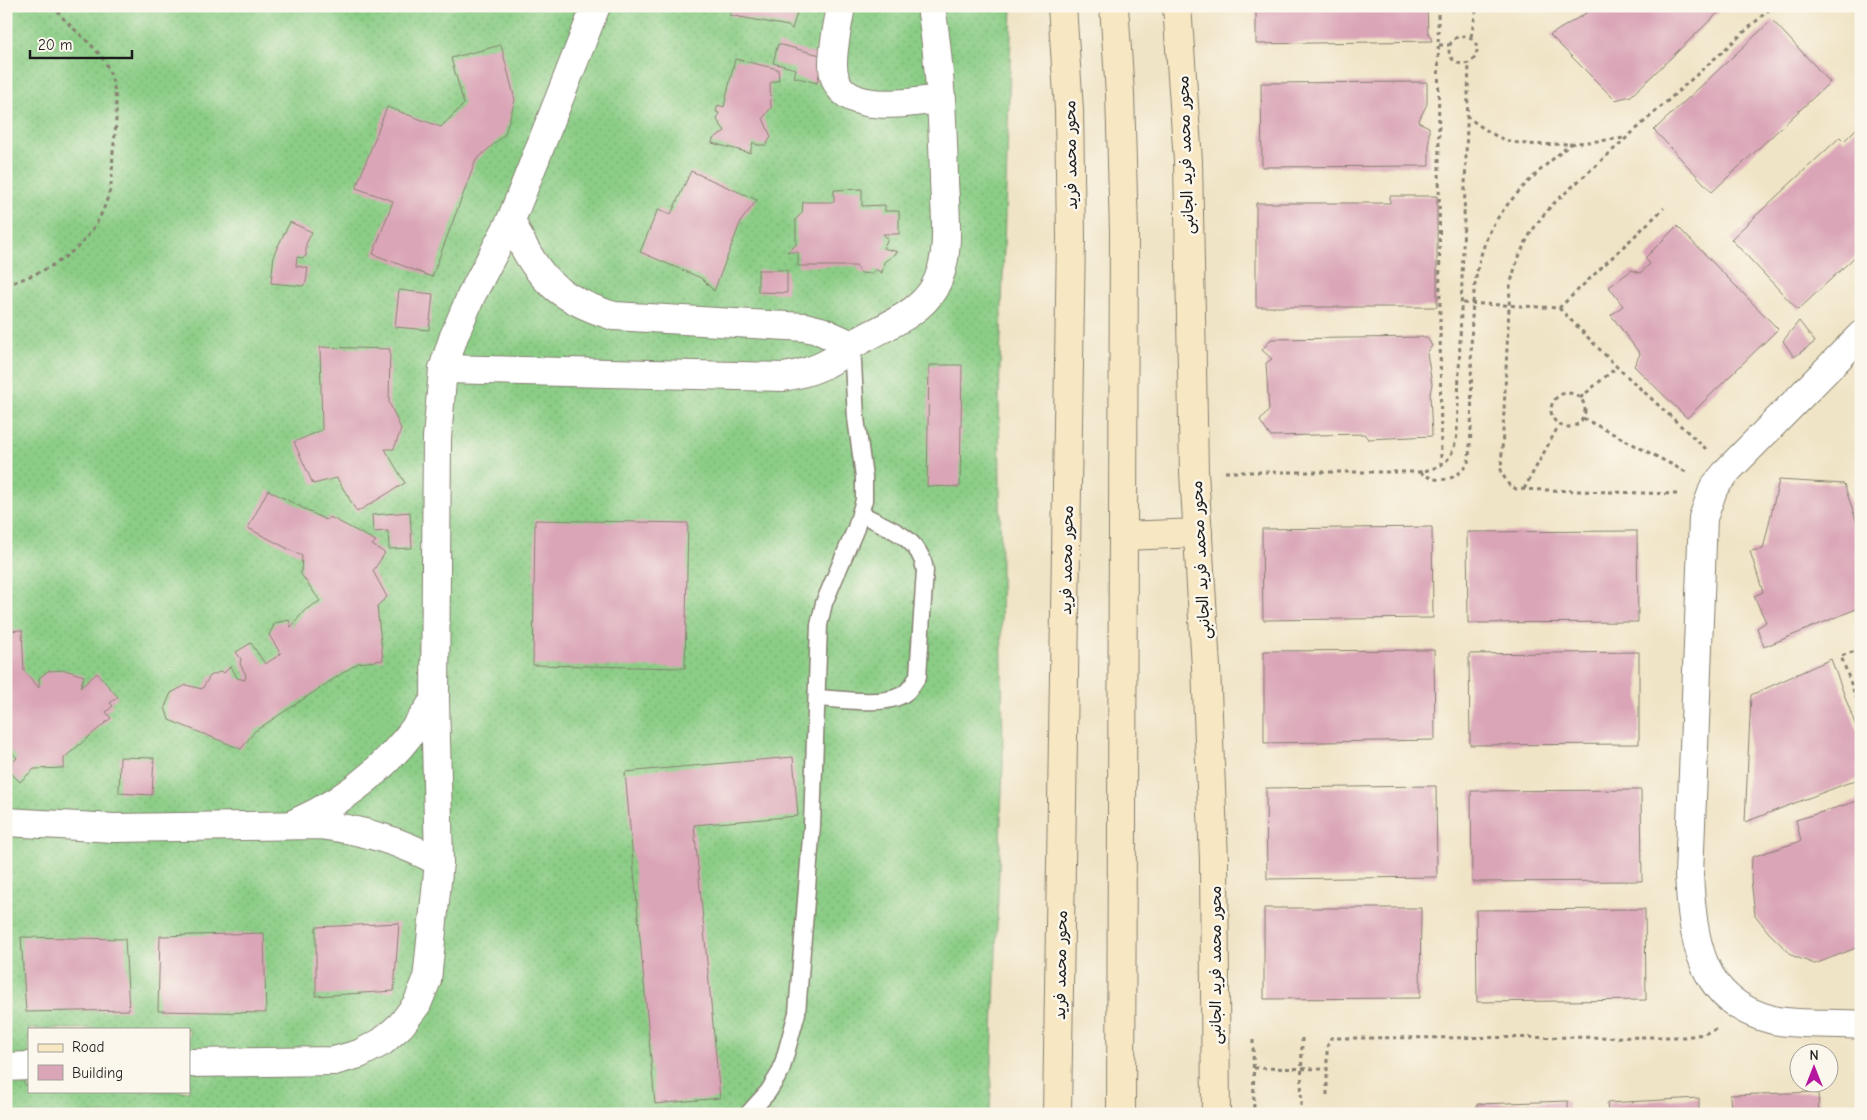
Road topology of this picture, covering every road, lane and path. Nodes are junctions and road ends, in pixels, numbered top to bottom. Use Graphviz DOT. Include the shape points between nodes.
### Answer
graph roads {
  1 [pos="54,6"];
  2 [pos="596,6"];
  3 [pos="841,6"];
  4 [pos="931,6"];
  5 [pos="1062,6"];
  6 [pos="1114,6"];
  7 [pos="1177,6"];
  8 [pos="1438,6"];
  9 [pos="1477,6"];
  10 [pos="1773,6"];
  11 [pos="1471,37"];
  12 [pos="1438,45"];
  13 [pos="1449,45"];
  14 [pos="1469,63"];
  15 [pos="942,99"];
  16 [pos="1466,116"];
  17 [pos="1626,138"];
  18 [pos="1572,143"];
  19 [pos="1664,208"];
  20 [pos="511,220"];
  21 [pos="6,285"];
  22 [pos="1462,303"];
  23 [pos="1474,304"];
  24 [pos="1508,306"];
  25 [pos="1559,308"];
  26 [pos="1861,335"];
  27 [pos="852,345"];
  28 [pos="1617,367"];
  29 [pos="443,369"];
  30 [pos="1580,398"];
  31 [pos="1583,418"];
  32 [pos="1559,425"];
  33 [pos="1440,466"];
  34 [pos="1194,472"];
  35 [pos="1419,472"];
  36 [pos="1718,484"];
  37 [pos="1524,489"];
  38 [pos="861,514"];
  39 [pos="1198,533"];
  40 [pos="1124,536"];
  41 [pos="1861,649"];
  42 [pos="817,698"];
  43 [pos="435,700"];
  44 [pos="1861,711"];
  45 [pos="6,822"];
  46 [pos="289,826"];
  47 [pos="439,862"];
  48 [pos="1742,1008"];
  49 [pos="1861,1025"];
  50 [pos="1302,1038"];
  51 [pos="1252,1040"];
  52 [pos="190,1063"];
  53 [pos="28,1066"];
  54 [pos="6,1067"];
  55 [pos="1254,1068"];
  56 [pos="1301,1069"];
  57 [pos="1326,1069"];
  58 [pos="1327,1094"];
  59 [pos="748,1114"];
  60 [pos="1057,1114"];
  61 [pos="1121,1114"];
  62 [pos="1216,1114"];
  63 [pos="1254,1114"];
  64 [pos="1301,1114"];
  1 -- 21 [label="path" via="60,16 92,44 111,75 117,120 109,193 96,226 77,250 36,275"];
  2 -- 20 [label="street"];
  3 -- 15 [label="street" via="833,66 843,90 865,103"];
  4 -- 15 [label="street"];
  5 -- 60 [label="main road, محور محمد فريد" via="1070,110 1071,236"];
  6 -- 40 [label="main road" via="1124,231"];
  7 -- 34 [label="main road, محور محمد فريد الجانبى" via="1188,161"];
  8 -- 12 [label="path"];
  9 -- 11 [label="path"];
  10 -- 17 [label="path"];
  11 -- 13 [label="path" via="1458,36"];
  11 -- 14 [label="path" via="1478,51"];
  12 -- 13 [label="path"];
  12 -- 33 [label="path"];
  13 -- 14 [label="path" via="1448,52 1456,62"];
  14 -- 16 [label="path"];
  15 -- 27 [label="street" via="946,231 941,274 933,290 909,313"];
  16 -- 18 [label="path" via="1508,141"];
  16 -- 22 [label="path"];
  17 -- 18 [label="path"];
  17 -- 24 [label="path" via="1552,204 1528,234 1514,268"];
  18 -- 23 [label="path" via="1522,189 1494,224 1480,263"];
  19 -- 25 [label="path"];
  20 -- 27 [label="street" via="525,253 542,276 587,308 614,316 805,327"];
  20 -- 29 [label="street" via="471,296"];
  22 -- 23 [label="path"];
  22 -- 33 [label="path" via="1457,435 1454,451"];
  23 -- 24 [label="path"];
  23 -- 35 [label="path" via="1468,462 1463,470 1446,480 1436,481"];
  24 -- 25 [label="path"];
  24 -- 37 [label="path" via="1501,472 1509,485"];
  25 -- 28 [label="path"];
  26 -- 36 [label="street"];
  27 -- 29 [label="street" via="820,367 783,378"];
  27 -- 38 [label="lane" via="856,418 864,477"];
  28 -- 30 [label="path"];
  28 -- 36 [label="path"];
  29 -- 43 [label="street" via="437,438"];
  30 -- 31 [label="path" via="1585,412"];
  30 -- 32 [label="path" via="1565,393 1557,397 1550,412"];
  31 -- 32 [label="path" via="1568,427"];
  31 -- 36 [label="path"];
  32 -- 37 [label="path"];
  33 -- 35 [label="path"];
  34 -- 35 [label="path"];
  34 -- 39 [label="main road, محور محمد فريد الجانبى"];
  36 -- 37 [label="path"];
  36 -- 48 [label="street" via="1702,518 1690,884 1692,920 1700,957 1717,987"];
  38 -- 42 [label="lane" via="824,603 817,646"];
  38 -- 42 [label="lane" via="908,538 924,561 918,676 911,688 887,701"];
  39 -- 40 [label="main road"];
  39 -- 62 [label="main road, محور محمد فريد الجانبى" via="1214,860"];
  40 -- 61 [label="main road"];
  41 -- 44 [label="path" via="1841,656"];
  42 -- 59 [label="lane" via="812,825 797,1013 781,1071"];
  43 -- 46 [label="street" via="418,727 373,775 347,795"];
  43 -- 47 [label="street"];
  45 -- 46 [label="street" via="114,828"];
  46 -- 47 [label="street" via="320,825 382,836"];
  47 -- 52 [label="street" via="426,980 417,1004 382,1042 359,1054 334,1060"];
  48 -- 49 [label="street" via="1774,1020"];
  48 -- 57 [label="path" via="1723,1025 1704,1034 1685,1037 1332,1038 1326,1047"];
  50 -- 56 [label="path"];
  51 -- 55 [label="path"];
  53 -- 54 [label="street"];
  55 -- 56 [label="path"];
  55 -- 63 [label="path"];
  56 -- 57 [label="path"];
  56 -- 64 [label="path"];
  57 -- 58 [label="path"];
}
